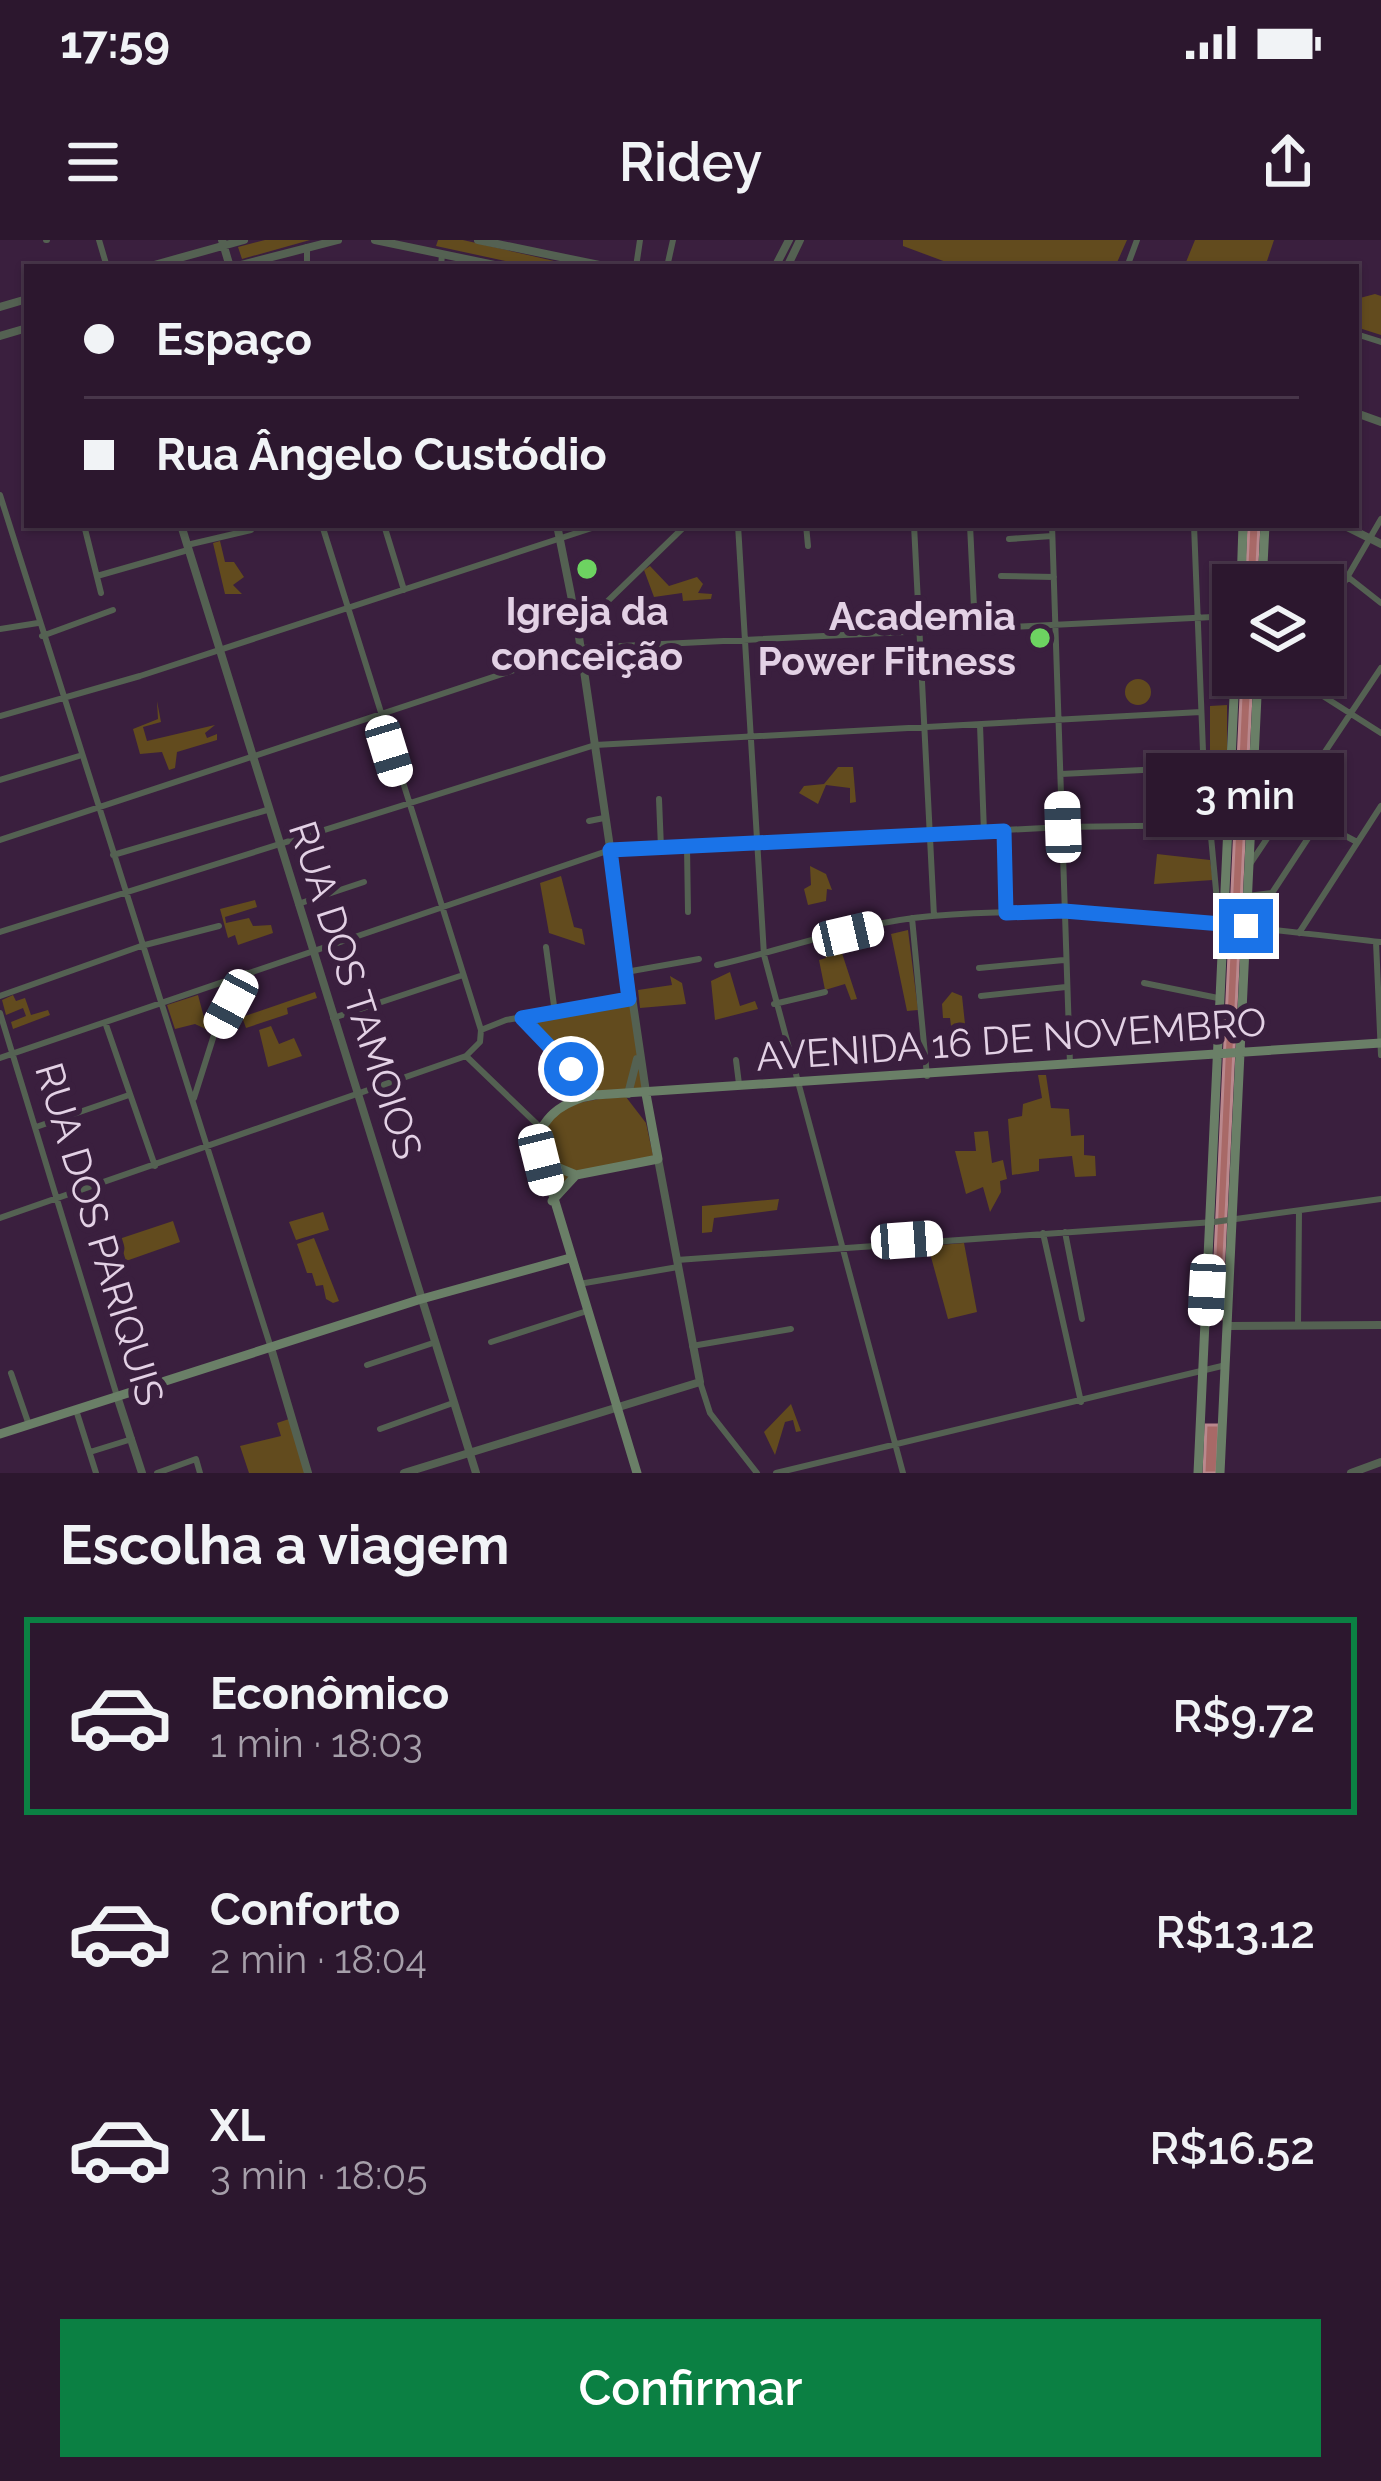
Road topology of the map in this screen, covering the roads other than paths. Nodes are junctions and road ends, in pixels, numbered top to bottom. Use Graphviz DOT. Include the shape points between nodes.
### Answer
graph roads {
  1 [pos="244,240"];
  2 [pos="338,240"];
  3 [pos="374,240"];
  4 [pos="478,240"];
  5 [pos="394,242"];
  6 [pos="227,243"];
  7 [pos="308,244"];
  8 [pos="426,245"];
  9 [pos="442,254"];
  10 [pos="458,262"];
  11 [pos="157,264"];
  12 [pos="245,264"];
  13 [pos="315,264"];
  14 [pos="441,264"];
  15 [pos="594,264"];
  16 [pos="0,494"];
  17 [pos="1381,519"];
  18 [pos="85,528"];
  19 [pos="182,528"];
  20 [pos="323,528"];
  21 [pos="385,528"];
  22 [pos="558,528"];
  23 [pos="593,528"];
  24 [pos="683,528"];
  25 [pos="738,528"];
  26 [pos="806,528"];
  27 [pos="914,528"];
  28 [pos="970,528"];
  29 [pos="1052,528"];
  30 [pos="1194,528"];
  31 [pos="1244,528"];
  32 [pos="1265,528"];
  33 [pos="1349,528"];
  34 [pos="251,530"];
  35 [pos="1052,536"];
  36 [pos="1370,538"];
  37 [pos="1009,539"];
  38 [pos="560,540"];
  39 [pos="1381,544"];
  40 [pos="808,546"];
  41 [pos="188,547"];
  42 [pos="1242,564"];
  43 [pos="1263,564"];
  44 [pos="97,576"];
  45 [pos="1001,576"];
  46 [pos="1054,577"];
  47 [pos="1348,577"];
  48 [pos="1344,584"];
  49 [pos="404,590"];
  50 [pos="101,592"];
  51 [pos="1381,603"];
  52 [pos="346,609"];
  53 [pos="113,610"];
  54 [pos="1200,617"];
  55 [pos="1212,617"];
  56 [pos="38,623"];
  57 [pos="1055,624"];
  58 [pos="975,628"];
  59 [pos="0,629"];
  60 [pos="920,629"];
  61 [pos="578,630"];
  62 [pos="42,636"];
  63 [pos="745,638"];
  64 [pos="581,648"];
  65 [pos="218,650"];
  66 [pos="1381,668"];
  67 [pos="1234,696"];
  68 [pos="1257,696"];
  69 [pos="1323,696"];
  70 [pos="61,699"];
  71 [pos="1201,712"];
  72 [pos="378,714"];
  73 [pos="1351,714"];
  74 [pos="0,716"];
  75 [pos="1058,722"];
  76 [pos="980,724"];
  77 [pos="926,728"];
  78 [pos="1381,733"];
  79 [pos="751,736"];
  80 [pos="595,745"];
  81 [pos="251,755"];
  82 [pos="79,756"];
  83 [pos="1204,767"];
  84 [pos="1169,769"];
  85 [pos="1061,774"];
  86 [pos="0,780"];
  87 [pos="1170,788"];
  88 [pos="658,799"];
  89 [pos="406,803"];
  90 [pos="1289,806"];
  91 [pos="1381,806"];
  92 [pos="97,808"];
  93 [pos="268,810"];
  94 [pos="604,818"];
  95 [pos="589,821"];
  96 [pos="1318,823"];
  97 [pos="1209,825"];
  98 [pos="1063,827"];
  99 [pos="1004,831"];
  100 [pos="984,832"];
  101 [pos="931,834"];
  102 [pos="0,840"];
  103 [pos="1357,842"];
  104 [pos="758,844"];
  105 [pos="279,846"];
  106 [pos="661,848"];
  107 [pos="686,848"];
  108 [pos="610,850"];
  109 [pos="113,855"];
  110 [pos="1248,866"];
  111 [pos="364,882"];
  112 [pos="125,892"];
  113 [pos="1247,896"];
  114 [pos="298,904"];
  115 [pos="439,907"];
  116 [pos="1064,911"];
  117 [pos="688,912"];
  118 [pos="1006,913"];
  119 [pos="934,916"];
  120 [pos="912,918"];
  121 [pos="1224,924"];
  122 [pos="1244,925"];
  123 [pos="219,926"];
  124 [pos="0,932"];
  125 [pos="1299,932"];
  126 [pos="1379,942"];
  127 [pos="141,946"];
  128 [pos="546,946"];
  129 [pos="313,951"];
  130 [pos="764,955"];
  131 [pos="699,959"];
  132 [pos="1064,960"];
  133 [pos="717,965"];
  134 [pos="979,968"];
  135 [pos="626,972"];
  136 [pos="247,973"];
  137 [pos="460,976"];
  138 [pos="1144,983"];
  139 [pos="1066,987"];
  140 [pos="825,992"];
  141 [pos="0,996"];
  142 [pos="981,996"];
  143 [pos="1218,998"];
  144 [pos="629,999"];
  145 [pos="160,1003"];
  146 [pos="774,1004"];
  147 [pos="0,1012"];
  148 [pos="555,1013"];
  149 [pos="333,1018"];
  150 [pos="522,1018"];
  151 [pos="105,1022"];
  152 [pos="481,1034"];
  153 [pos="1381,1043"];
  154 [pos="639,1052"];
  155 [pos="13,1054"];
  156 [pos="1239,1054"];
  157 [pos="1381,1055"];
  158 [pos="466,1056"];
  159 [pos="1220,1056"];
  160 [pos="0,1058"];
  161 [pos="736,1060"];
  162 [pos="1070,1064"];
  163 [pos="926,1076"];
  164 [pos="795,1084"];
  165 [pos="739,1088"];
  166 [pos="628,1094"];
  167 [pos="646,1094"];
  168 [pos="129,1095"];
  169 [pos="356,1095"];
  170 [pos="595,1095"];
  171 [pos="193,1101"];
  172 [pos="36,1127"];
  173 [pos="541,1128"];
  174 [pos="654,1135"];
  175 [pos="206,1147"];
  176 [pos="658,1159"];
  177 [pos="541,1160"];
  178 [pos="154,1166"];
  179 [pos="576,1175"];
  180 [pos="58,1199"];
  181 [pos="1381,1199"];
  182 [pos="552,1201"];
  183 [pos="1301,1207"];
  184 [pos="0,1218"];
  185 [pos="1231,1220"];
  186 [pos="1213,1222"];
  187 [pos="1065,1232"];
  188 [pos="1043,1233"];
  189 [pos="839,1247"];
  190 [pos="570,1258"];
  191 [pos="678,1264"];
  192 [pos="579,1284"];
  193 [pos="418,1300"];
  194 [pos="587,1311"];
  195 [pos="1082,1319"];
  196 [pos="1298,1325"];
  197 [pos="1381,1325"];
  198 [pos="1228,1327"];
  199 [pos="790,1329"];
  200 [pos="433,1342"];
  201 [pos="491,1342"];
  202 [pos="692,1346"];
  203 [pos="271,1348"];
  204 [pos="367,1365"];
  205 [pos="1226,1365"];
  206 [pos="11,1373"];
  207 [pos="1203,1375"];
  208 [pos="700,1382"];
  209 [pos="117,1396"];
  210 [pos="1081,1402"];
  211 [pos="452,1403"];
  212 [pos="617,1404"];
  213 [pos="76,1410"];
  214 [pos="29,1425"];
  215 [pos="380,1429"];
  216 [pos="0,1434"];
  217 [pos="132,1439"];
  218 [pos="895,1446"];
  219 [pos="469,1450"];
  220 [pos="90,1452"];
  221 [pos="1381,1462"];
  222 [pos="1194,1471"];
  223 [pos="1353,1472"];
  224 [pos="96,1473"];
  225 [pos="142,1473"];
  226 [pos="157,1473"];
  227 [pos="200,1473"];
  228 [pos="308,1473"];
  229 [pos="404,1473"];
  230 [pos="476,1473"];
  231 [pos="637,1473"];
  232 [pos="757,1473"];
  233 [pos="776,1473"];
  234 [pos="903,1473"];
  235 [pos="1220,1473"];
  1 -- 6 [label="street"];
  2 -- 7 [label="street"];
  3 -- 5 [label="street"];
  4 -- 15 [label="street"];
  5 -- 8 [label="street"];
  6 -- 11 [label="street"];
  7 -- 12 [label="street"];
  7 -- 13 [label="street" via="306,262"];
  8 -- 9 [label="street"];
  9 -- 10 [label="street"];
  9 -- 14 [label="street"];
  16 -- 56 [label="street"];
  17 -- 36 [label="street"];
  18 -- 44 [label="street"];
  19 -- 41 [label="street, RUA DOS TAMOIOS"];
  20 -- 52 [label="street"];
  21 -- 49 [label="street"];
  22 -- 38 [label="street"];
  23 -- 38 [label="street"];
  24 -- 61 [label="street"];
  25 -- 63 [label="street"];
  26 -- 40 [label="street"];
  27 -- 60 [label="street"];
  28 -- 58 [label="street"];
  29 -- 35 [label="street"];
  30 -- 54 [label="street"];
  31 -- 42 [label="main road"];
  32 -- 43 [label="main road"];
  33 -- 36 [label="street"];
  34 -- 41 [label="street"];
  35 -- 37 [label="street"];
  35 -- 46 [label="street"];
  36 -- 39 [label="street"];
  36 -- 47 [label="street"];
  38 -- 49 [label="street"];
  38 -- 61 [label="street"];
  41 -- 44 [label="street"];
  41 -- 65 [label="street, RUA DOS TAMOIOS"];
  44 -- 50 [label="street"];
  45 -- 46 [label="street"];
  46 -- 57 [label="street"];
  47 -- 48 [label="street"];
  47 -- 51 [label="street"];
  49 -- 52 [label="street"];
  52 -- 65 [label="street"];
  52 -- 72 [label="street"];
  53 -- 62 [label="street"];
  54 -- 55 [label="street"];
  54 -- 57 [label="street"];
  54 -- 71 [label="street"];
  56 -- 59 [label="street"];
  56 -- 62 [label="street"];
  57 -- 58 [label="street"];
  57 -- 75 [label="street"];
  58 -- 60 [label="street"];
  60 -- 63 [label="street"];
  60 -- 77 [label="street"];
  61 -- 64 [label="street"];
  62 -- 70 [label="street"];
  63 -- 64 [label="street"];
  63 -- 79 [label="street"];
  64 -- 72 [label="street"];
  64 -- 80 [label="street"];
  65 -- 70 [label="street"];
  65 -- 81 [label="street, RUA DOS TAMOIOS"];
  66 -- 73 [label="street"];
  67 -- 121 [label="main road"];
  68 -- 110 [label="main road"];
  69 -- 73 [label="street"];
  70 -- 74 [label="street"];
  70 -- 82 [label="street"];
  71 -- 75 [label="street"];
  71 -- 83 [label="street"];
  72 -- 81 [label="street"];
  72 -- 89 [label="street"];
  73 -- 78 [label="street"];
  73 -- 90 [label="street"];
  75 -- 76 [label="street"];
  75 -- 85 [label="street"];
  76 -- 77 [label="street"];
  76 -- 100 [label="street"];
  77 -- 79 [label="street"];
  77 -- 101 [label="street"];
  79 -- 80 [label="street"];
  79 -- 104 [label="street"];
  80 -- 89 [label="street"];
  80 -- 94 [label="street"];
  81 -- 92 [label="street"];
  81 -- 93 [label="street, RUA DOS TAMOIOS"];
  82 -- 86 [label="street"];
  82 -- 92 [label="street"];
  83 -- 84 [label="street"];
  83 -- 97 [label="street"];
  84 -- 85 [label="street"];
  84 -- 87 [label="street"];
  85 -- 98 [label="street"];
  88 -- 106 [label="street"];
  89 -- 105 [label="street"];
  89 -- 115 [label="street"];
  90 -- 96 [label="street"];
  90 -- 110 [label="street"];
  91 -- 103 [label="street"];
  92 -- 102 [label="street"];
  92 -- 109 [label="street"];
  93 -- 105 [label="street, RUA DOS TAMOIOS"];
  93 -- 109 [label="street"];
  94 -- 95 [label="street"];
  94 -- 108 [label="street"];
  96 -- 103 [label="street"];
  96 -- 113 [label="street" via="1272,893"];
  97 -- 98 [label="street"];
  97 -- 121 [label="street"];
  98 -- 99 [label="street"];
  98 -- 116 [label="street"];
  99 -- 100 [label="street"];
  99 -- 118 [label="street"];
  100 -- 101 [label="street"];
  101 -- 104 [label="street"];
  101 -- 119 [label="street"];
  103 -- 125 [label="street"];
  104 -- 107 [label="street"];
  104 -- 130 [label="street"];
  105 -- 112 [label="street"];
  105 -- 114 [label="street, RUA DOS TAMOIOS"];
  106 -- 107 [label="street"];
  106 -- 108 [label="street"];
  107 -- 117 [label="street"];
  108 -- 115 [label="street"];
  108 -- 135 [label="street"];
  109 -- 112 [label="street"];
  110 -- 113 [label="main road"];
  111 -- 114 [label="street"];
  112 -- 124 [label="street"];
  112 -- 127 [label="street"];
  113 -- 122 [label="main road"];
  114 -- 129 [label="street, RUA DOS TAMOIOS"];
  115 -- 129 [label="street"];
  115 -- 137 [label="street"];
  116 -- 118 [label="street"];
  116 -- 121 [label="street"];
  116 -- 132 [label="street"];
  118 -- 119 [label="street"];
  119 -- 120 [label="street"];
  120 -- 130 [label="street"];
  120 -- 163 [label="street"];
  121 -- 122 [label="street"];
  121 -- 143 [label="main road"];
  122 -- 125 [label="street"];
  122 -- 156 [label="main road"];
  123 -- 127 [label="street"];
  125 -- 126 [label="street"];
  126 -- 153 [label="street"];
  127 -- 141 [label="street"];
  127 -- 145 [label="street"];
  128 -- 148 [label="street"];
  129 -- 136 [label="street"];
  129 -- 149 [label="street, RUA DOS TAMOIOS"];
  130 -- 133 [label="street"];
  130 -- 146 [label="street"];
  131 -- 135 [label="street"];
  132 -- 134 [label="street"];
  132 -- 139 [label="street"];
  135 -- 144 [label="street"];
  136 -- 145 [label="street"];
  136 -- 171 [label="street" via="214,1035"];
  137 -- 149 [label="street"];
  137 -- 152 [label="street"];
  138 -- 143 [label="street"];
  139 -- 142 [label="street"];
  139 -- 162 [label="street"];
  140 -- 146 [label="street"];
  143 -- 159 [label="main road"];
  144 -- 148 [label="street"];
  144 -- 154 [label="street"];
  145 -- 151 [label="street"];
  145 -- 171 [label="street"];
  146 -- 164 [label="street"];
  147 -- 155 [label="street, RUA DOS PARIQUIS"];
  148 -- 150 [label="street"];
  149 -- 169 [label="street, RUA DOS TAMOIOS"];
  150 -- 152 [label="street"];
  150 -- 170 [label="street"];
  151 -- 155 [label="street"];
  151 -- 168 [label="street"];
  152 -- 158 [label="street"];
  153 -- 156 [label="main road, AVENIDA 16 DE NOVEMBRO"];
  153 -- 157 [label="street"];
  154 -- 166 [label="street"];
  154 -- 167 [label="street"];
  155 -- 160 [label="street"];
  155 -- 172 [label="street, RUA DOS PARIQUIS"];
  156 -- 159 [label="main road, AVENIDA 16 DE NOVEMBRO"];
  156 -- 185 [label="main road"];
  158 -- 169 [label="street"];
  158 -- 173 [label="street"];
  159 -- 162 [label="main road, AVENIDA 16 DE NOVEMBRO"];
  159 -- 186 [label="main road"];
  161 -- 165 [label="street"];
  162 -- 163 [label="main road, AVENIDA 16 DE NOVEMBRO"];
  163 -- 164 [label="main road, AVENIDA 16 DE NOVEMBRO"];
  164 -- 165 [label="main road, AVENIDA 16 DE NOVEMBRO"];
  164 -- 189 [label="street"];
  165 -- 167 [label="main road, AVENIDA 16 DE NOVEMBRO"];
  166 -- 167 [label="main road, AVENIDA 16 DE NOVEMBRO"];
  166 -- 170 [label="main road, AVENIDA 16 DE NOVEMBRO"];
  166 -- 174 [label="main road"];
  167 -- 174 [label="main road"];
  168 -- 172 [label="street"];
  168 -- 178 [label="street"];
  169 -- 175 [label="street"];
  169 -- 193 [label="street, RUA DOS TAMOIOS"];
  170 -- 173 [label="main road" via="569,1102"];
  171 -- 175 [label="street"];
  172 -- 180 [label="street, RUA DOS PARIQUIS"];
  173 -- 177 [label="main road"];
  174 -- 176 [label="main road"];
  175 -- 178 [label="street"];
  175 -- 203 [label="street"];
  176 -- 179 [label="main road"];
  176 -- 191 [label="street"];
  177 -- 179 [label="main road"];
  177 -- 182 [label="main road"];
  178 -- 180 [label="street"];
  179 -- 182 [label="main road"];
  180 -- 184 [label="street"];
  180 -- 209 [label="street, RUA DOS PARIQUIS"];
  181 -- 183 [label="street"];
  182 -- 190 [label="main road"];
  183 -- 185 [label="street"];
  183 -- 196 [label="street"];
  185 -- 186 [label="street"];
  185 -- 198 [label="main road"];
  186 -- 187 [label="street"];
  186 -- 207 [label="main road"];
  187 -- 188 [label="street"];
  187 -- 195 [label="street"];
  188 -- 189 [label="street"];
  188 -- 210 [label="street"];
  189 -- 191 [label="street"];
  189 -- 218 [label="street"];
  190 -- 192 [label="main road"];
  190 -- 193 [label="main road"];
  191 -- 192 [label="street"];
  191 -- 202 [label="street"];
  192 -- 194 [label="main road"];
  193 -- 200 [label="street, RUA DOS TAMOIOS"];
  193 -- 203 [label="main road"];
  194 -- 201 [label="street"];
  194 -- 212 [label="main road"];
  196 -- 197 [label="street"];
  196 -- 198 [label="street"];
  198 -- 205 [label="main road"];
  199 -- 202 [label="street"];
  200 -- 204 [label="street"];
  200 -- 211 [label="street, RUA DOS TAMOIOS"];
  202 -- 208 [label="street"];
  203 -- 209 [label="main road"];
  203 -- 228 [label="street"];
  205 -- 207 [label="street"];
  205 -- 235 [label="main road"];
  206 -- 214 [label="street"];
  207 -- 210 [label="street"];
  207 -- 222 [label="main road"];
  208 -- 212 [label="street"];
  208 -- 232 [label="street" via="710,1413"];
  209 -- 213 [label="main road"];
  209 -- 217 [label="street, RUA DOS PARIQUIS"];
  210 -- 218 [label="street"];
  211 -- 215 [label="street"];
  211 -- 219 [label="street, RUA DOS TAMOIOS"];
  212 -- 219 [label="street"];
  212 -- 231 [label="main road"];
  213 -- 214 [label="main road"];
  213 -- 220 [label="street"];
  214 -- 216 [label="main road"];
  217 -- 220 [label="street"];
  217 -- 225 [label="street, RUA DOS PARIQUIS"];
  218 -- 233 [label="street"];
  218 -- 234 [label="street"];
  219 -- 229 [label="street"];
  219 -- 230 [label="street, RUA DOS TAMOIOS"];
  220 -- 224 [label="street"];
  221 -- 223 [label="street"];
  226 -- 227 [label="street" via="196,1459"];
}
